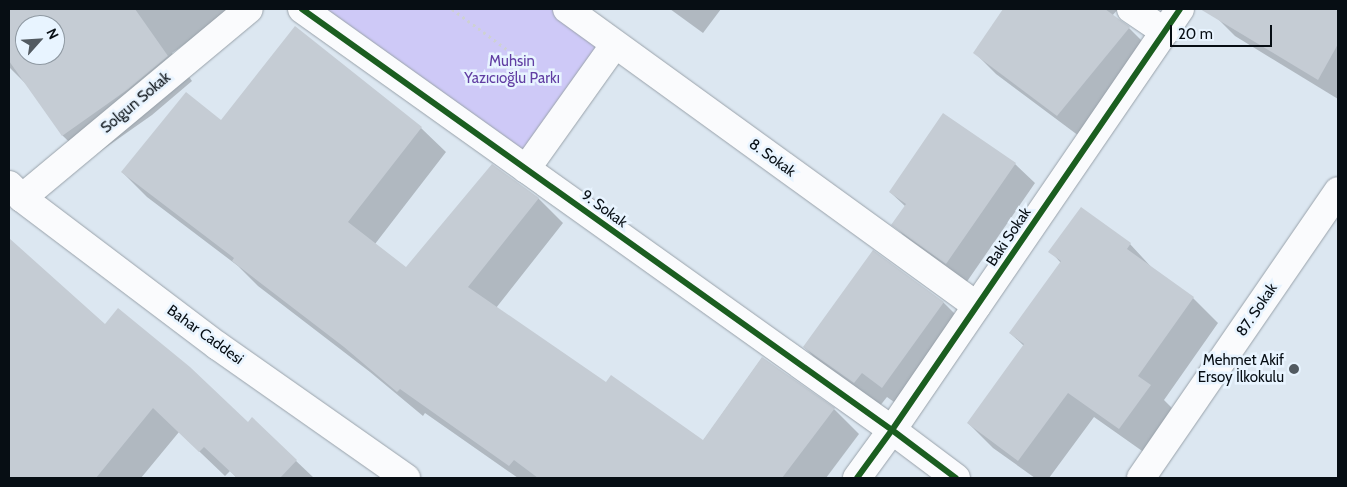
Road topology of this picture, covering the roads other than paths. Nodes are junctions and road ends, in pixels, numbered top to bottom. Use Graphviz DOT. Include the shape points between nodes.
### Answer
graph roads {
  1 [pos="249,9"];
  2 [pos="302,9"];
  3 [pos="567,9"];
  4 [pos="1131,9"];
  5 [pos="1180,9"];
  6 [pos="1165,32"];
  7 [pos="615,44"];
  8 [pos="526,169"];
  9 [pos="15,191"];
  10 [pos="1338,191"];
  11 [pos="977,306"];
  12 [pos="892,430"];
  13 [pos="406,478"];
  14 [pos="857,478"];
  15 [pos="956,478"];
  16 [pos="1141,478"];
  1 -- 9 [label="street, Solgun Sokak"];
  2 -- 8 [label="street, 9. Sokak"];
  3 -- 7 [label="street, 8. Sokak"];
  4 -- 6 [label="street"];
  5 -- 6 [label="street, Baki Sokak"];
  6 -- 11 [label="street, Baki Sokak"];
  7 -- 8 [label="street"];
  7 -- 11 [label="street, 8. Sokak"];
  8 -- 12 [label="street, 9. Sokak"];
  9 -- 13 [label="street, Bahar Caddesi" via="218,346"];
  10 -- 16 [label="street, 87. Sokak"];
  11 -- 12 [label="street, Baki Sokak"];
  12 -- 14 [label="street, Baki Sokak"];
  12 -- 15 [label="street, 9. Sokak"];
}
